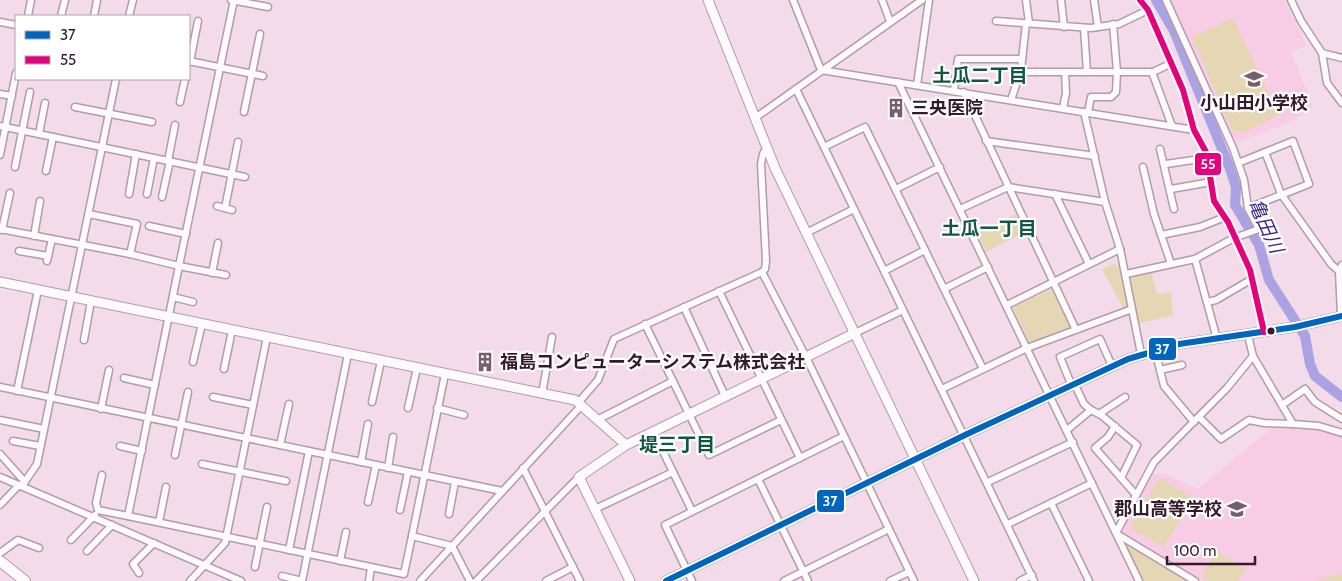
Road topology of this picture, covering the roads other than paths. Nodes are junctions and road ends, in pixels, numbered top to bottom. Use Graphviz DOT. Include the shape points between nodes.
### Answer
graph roads {
  1 [pos="31,0"];
  2 [pos="65,0"];
  3 [pos="97,0"];
  4 [pos="133,0"];
  5 [pos="232,0"];
  6 [pos="708,0"];
  7 [pos="793,0"];
  8 [pos="882,0"];
  9 [pos="930,0"];
  10 [pos="1026,0"];
  11 [pos="1061,0"];
  12 [pos="1094,0"];
  13 [pos="1140,0"];
  14 [pos="1166,0"];
  15 [pos="1291,0"];
  16 [pos="918,1"];
  17 [pos="268,7"];
  18 [pos="1148,10"];
  19 [pos="28,15"];
  20 [pos="61,15"];
  21 [pos="94,15"];
  22 [pos="129,15"];
  23 [pos="198,21"];
  24 [pos="890,21"];
  25 [pos="996,21"];
  26 [pos="0,22"];
  27 [pos="1028,23"];
  28 [pos="1113,24"];
  29 [pos="15,25"];
  30 [pos="1064,27"];
  31 [pos="1098,27"];
  32 [pos="1084,28"];
  33 [pos="260,34"];
  34 [pos="1322,53"];
  35 [pos="190,57"];
  36 [pos="1342,58"];
  37 [pos="1022,59"];
  38 [pos="190,62"];
  39 [pos="1172,63"];
  40 [pos="220,68"];
  41 [pos="821,70"];
  42 [pos="1020,72"];
  43 [pos="1065,72"];
  44 [pos="1087,72"];
  45 [pos="1117,72"];
  46 [pos="1152,72"];
  47 [pos="252,74"];
  48 [pos="263,76"];
  49 [pos="15,79"];
  50 [pos="116,80"];
  51 [pos="184,80"];
  52 [pos="898,82"];
  53 [pos="917,85"];
  54 [pos="796,89"];
  55 [pos="954,90"];
  56 [pos="30,92"];
  57 [pos="964,92"];
  58 [pos="0,94"];
  59 [pos="12,96"];
  60 [pos="1011,100"];
  61 [pos="180,102"];
  62 [pos="1342,103"];
  63 [pos="45,104"];
  64 [pos="75,107"];
  65 [pos="1063,108"];
  66 [pos="244,112"];
  67 [pos="1086,112"];
  68 [pos="109,113"];
  69 [pos="755,118"];
  70 [pos="152,122"];
  71 [pos="175,125"];
  72 [pos="1172,126"];
  73 [pos="3,127"];
  74 [pos="1194,130"];
  75 [pos="22,131"];
  76 [pos="39,134"];
  77 [pos="53,137"];
  78 [pos="986,141"];
  79 [pos="238,142"];
  80 [pos="102,147"];
  81 [pos="767,147"];
  82 [pos="824,147"];
  83 [pos="1160,149"];
  84 [pos="1265,152"];
  85 [pos="136,154"];
  86 [pos="0,155"];
  87 [pos="1095,156"];
  88 [pos="154,158"];
  89 [pos="1207,158"];
  90 [pos="169,161"];
  91 [pos="1238,163"];
  92 [pos="1166,164"];
  93 [pos="15,167"];
  94 [pos="940,167"];
  95 [pos="1143,167"];
  96 [pos="200,168"];
  97 [pos="46,171"];
  98 [pos="232,174"];
  99 [pos="245,176"];
  100 [pos="1211,182"];
  101 [pos="1008,187"];
  102 [pos="896,188"];
  103 [pos="1171,189"];
  104 [pos="10,193"];
  105 [pos="130,194"];
  106 [pos="147,194"];
  107 [pos="1055,194"];
  108 [pos="1281,194"];
  109 [pos="162,197"];
  110 [pos="40,201"];
  111 [pos="1105,202"];
  112 [pos="217,206"];
  113 [pos="1248,208"];
  114 [pos="854,209"];
  115 [pos="960,209"];
  116 [pos="1174,209"];
  117 [pos="88,214"];
  118 [pos="1225,216"];
  119 [pos="149,226"];
  120 [pos="1,230"];
  121 [pos="806,233"];
  122 [pos="186,234"];
  123 [pos="1162,235"];
  124 [pos="34,236"];
  125 [pos="1234,238"];
  126 [pos="52,239"];
  127 [pos="218,243"];
  128 [pos="82,245"];
  129 [pos="1120,249"];
  130 [pos="925,250"];
  131 [pos="19,251"];
  132 [pos="130,254"];
  133 [pos="1195,259"];
  134 [pos="1089,264"];
  135 [pos="1171,264"];
  136 [pos="179,266"];
  137 [pos="988,267"];
  138 [pos="1340,268"];
  139 [pos="884,271"];
  140 [pos="762,272"];
  141 [pos="212,273"];
  142 [pos="1126,274"];
  143 [pos="226,275"];
  144 [pos="1252,279"];
  145 [pos="0,282"];
  146 [pos="1052,282"];
  147 [pos="944,289"];
  148 [pos="38,290"];
  149 [pos="720,291"];
  150 [pos="71,297"];
  151 [pos="173,297"];
  152 [pos="91,302"];
  153 [pos="193,302"];
  154 [pos="1207,302"];
  155 [pos="1007,305"];
  156 [pos="684,307"];
  157 [pos="1132,309"];
  158 [pos="903,310"];
  159 [pos="1342,316"];
  160 [pos="169,317"];
  161 [pos="202,324"];
  162 [pos="646,324"];
  163 [pos="232,330"];
  164 [pos="1076,330"];
  165 [pos="1264,332"];
  166 [pos="855,333"];
  167 [pos="1248,335"];
  168 [pos="267,337"];
  169 [pos="552,337"];
  170 [pos="1217,339"];
  171 [pos="84,340"];
  172 [pos="1027,348"];
  173 [pos="1155,350"];
  174 [pos="348,354"];
  175 [pos="1141,354"];
  176 [pos="1253,356"];
  177 [pos="806,357"];
  178 [pos="381,361"];
  179 [pos="193,362"];
  180 [pos="1182,365"];
  181 [pos="1112,366"];
  182 [pos="417,368"];
  183 [pos="224,369"];
  184 [pos="983,369"];
  185 [pos="109,370"];
  186 [pos="1160,370"];
  187 [pos="444,374"];
  188 [pos="124,378"];
  189 [pos="761,378"];
  190 [pos="673,381"];
  191 [pos="1073,383"];
  192 [pos="155,385"];
  193 [pos="0,387"];
  194 [pos="942,389"];
  195 [pos="17,391"];
  196 [pos="188,392"];
  197 [pos="542,394"];
  198 [pos="1050,394"];
  199 [pos="725,396"];
  200 [pos="213,397"];
  201 [pos="1125,397"];
  202 [pos="50,398"];
  203 [pos="372,402"];
  204 [pos="289,404"];
  205 [pos="580,404"];
  206 [pos="253,405"];
  207 [pos="1282,405"];
  208 [pos="408,408"];
  209 [pos="438,408"];
  210 [pos="101,409"];
  211 [pos="1091,410"];
  212 [pos="689,413"];
  213 [pos="1098,414"];
  214 [pos="464,415"];
  215 [pos="148,419"];
  216 [pos="1197,419"];
  217 [pos="1342,419"];
  218 [pos="0,420"];
  219 [pos="597,420"];
  220 [pos="781,420"];
  221 [pos="368,424"];
  222 [pos="1293,424"];
  223 [pos="182,425"];
  224 [pos="1115,426"];
  225 [pos="44,429"];
  226 [pos="1067,430"];
  227 [pos="653,431"];
  228 [pos="1342,433"];
  229 [pos="965,435"];
  230 [pos="844,436"];
  231 [pos="394,437"];
  232 [pos="246,438"];
  233 [pos="13,441"];
  234 [pos="1073,442"];
  235 [pos="280,445"];
  236 [pos="626,445"];
  237 [pos="40,446"];
  238 [pos="120,446"];
  239 [pos="142,451"];
  240 [pos="309,451"];
  241 [pos="0,454"];
  242 [pos="175,455"];
  243 [pos="329,455"];
  244 [pos="800,458"];
  245 [pos="916,460"];
  246 [pos="361,462"];
  247 [pos="202,464"];
  248 [pos="376,465"];
  249 [pos="388,468"];
  250 [pos="523,468"];
  251 [pos="239,472"];
  252 [pos="408,472"];
  253 [pos="673,472"];
  254 [pos="102,475"];
  255 [pos="0,476"];
  256 [pos="424,476"];
  257 [pos="579,477"];
  258 [pos="1121,478"];
  259 [pos="758,479"];
  260 [pos="286,481"];
  261 [pos="455,482"];
  262 [pos="988,482"];
  263 [pos="867,483"];
  264 [pos="1092,483"];
  265 [pos="22,485"];
  266 [pos="166,486"];
  267 [pos="502,491"];
  268 [pos="1136,494"];
  269 [pos="368,502"];
  270 [pos="1051,503"];
  271 [pos="0,506"];
  272 [pos="267,507"];
  273 [pos="595,509"];
  274 [pos="98,510"];
  275 [pos="400,510"];
  276 [pos="544,510"];
  277 [pos="692,511"];
  278 [pos="449,514"];
  279 [pos="128,516"];
  280 [pos="94,517"];
  281 [pos="159,522"];
  282 [pos="780,524"];
  283 [pos="1008,524"];
  284 [pos="112,525"];
  285 [pos="889,529"];
  286 [pos="346,532"];
  287 [pos="1116,533"];
  288 [pos="412,536"];
  289 [pos="226,537"];
  290 [pos="71,540"];
  291 [pos="154,543"];
  292 [pos="258,544"];
  293 [pos="452,546"];
  294 [pos="39,548"];
  295 [pos="289,550"];
  296 [pos="87,551"];
  297 [pos="0,553"];
  298 [pos="307,553"];
  299 [pos="0,561"];
  300 [pos="340,561"];
  301 [pos="206,565"];
  302 [pos="255,567"];
  303 [pos="573,567"];
  304 [pos="371,568"];
  305 [pos="687,571"];
  306 [pos="803,572"];
  307 [pos="910,572"];
  308 [pos="139,573"];
  309 [pos="282,576"];
  310 [pos="1033,578"];
  311 [pos="24,581"];
  312 [pos="191,581"];
  313 [pos="241,581"];
  314 [pos="302,581"];
  315 [pos="369,581"];
  316 [pos="420,581"];
  317 [pos="470,581"];
  318 [pos="476,581"];
  319 [pos="546,581"];
  320 [pos="580,581"];
  321 [pos="630,581"];
  322 [pos="666,581"];
  323 [pos="692,581"];
  324 [pos="784,581"];
  325 [pos="808,581"];
  326 [pos="890,581"];
  327 [pos="914,581"];
  328 [pos="974,581"];
  329 [pos="1020,581"];
  330 [pos="1088,581"];
  331 [pos="1139,581"];
  332 [pos="1195,581"];
  1 -- 19 [label="street"];
  2 -- 20 [label="street"];
  3 -- 21 [label="street"];
  4 -- 22 [label="street"];
  5 -- 17 [label="street"];
  5 -- 40 [label="street"];
  6 -- 69 [label="street"];
  7 -- 41 [label="street"];
  8 -- 24 [label="street"];
  9 -- 53 [label="street"];
  10 -- 27 [label="street"];
  11 -- 30 [label="street"];
  12 -- 31 [label="street"];
  13 -- 18 [label="street"];
  14 -- 91 [label="street"];
  15 -- 34 [label="street"];
  16 -- 24 [label="street"];
  18 -- 28 [label="street"];
  18 -- 39 [label="street"];
  23 -- 35 [label="street"];
  24 -- 41 [label="street"];
  25 -- 27 [label="street"];
  26 -- 29 [label="street"];
  27 -- 30 [label="street"];
  27 -- 37 [label="street"];
  28 -- 31 [label="street"];
  28 -- 45 [label="street"];
  30 -- 32 [label="street"];
  31 -- 32 [label="street"];
  32 -- 44 [label="street"];
  33 -- 47 [label="street"];
  34 -- 36 [label="street"];
  34 -- 62 [label="street" via="1327,83"];
  37 -- 42 [label="street"];
  37 -- 55 [label="street" via="958,59"];
  38 -- 40 [label="street"];
  39 -- 46 [label="street"];
  39 -- 74 [label="street"];
  40 -- 47 [label="street"];
  40 -- 96 [label="street"];
  41 -- 52 [label="street"];
  41 -- 54 [label="street"];
  42 -- 43 [label="street"];
  42 -- 60 [label="street"];
  43 -- 44 [label="street"];
  43 -- 65 [label="street"];
  44 -- 45 [label="street"];
  45 -- 46 [label="street"];
  45 -- 67 [label="street" via="1116,92 1111,97 1091,97"];
  46 -- 72 [label="street"];
  47 -- 48 [label="street"];
  47 -- 66 [label="street"];
  49 -- 59 [label="street"];
  50 -- 68 [label="street"];
  51 -- 61 [label="street"];
  52 -- 53 [label="street"];
  52 -- 94 [label="street"];
  53 -- 55 [label="street"];
  54 -- 69 [label="street"];
  54 -- 82 [label="street"];
  55 -- 57 [label="street"];
  56 -- 75 [label="street"];
  57 -- 60 [label="street"];
  57 -- 78 [label="street"];
  58 -- 59 [label="street"];
  59 -- 73 [label="street"];
  60 -- 65 [label="street"];
  63 -- 76 [label="street"];
  64 -- 68 [label="street"];
  65 -- 67 [label="street"];
  67 -- 72 [label="street"];
  67 -- 87 [label="street"];
  68 -- 70 [label="street"];
  68 -- 80 [label="street"];
  69 -- 81 [label="street"];
  71 -- 90 [label="street"];
  72 -- 74 [label="street"];
  73 -- 75 [label="street"];
  73 -- 86 [label="street"];
  74 -- 89 [label="street"];
  75 -- 76 [label="street"];
  75 -- 93 [label="street"];
  76 -- 77 [label="street"];
  77 -- 80 [label="street"];
  77 -- 97 [label="street"];
  78 -- 87 [label="street"];
  78 -- 101 [label="street"];
  79 -- 98 [label="street"];
  80 -- 85 [label="street"];
  80 -- 117 [label="street"];
  81 -- 121 [label="street"];
  81 -- 140 [label="street" via="761,164 766,261"];
  82 -- 102 [label="street" via="865,127"];
  82 -- 114 [label="street"];
  83 -- 92 [label="street"];
  84 -- 91 [label="street"];
  84 -- 108 [label="street"];
  84 -- 108 [label="street" via="1293,141 1309,184"];
  85 -- 88 [label="street"];
  85 -- 105 [label="street"];
  87 -- 111 [label="street"];
  88 -- 90 [label="street"];
  88 -- 106 [label="street"];
  89 -- 92 [label="street"];
  89 -- 100 [label="street"];
  90 -- 96 [label="street"];
  90 -- 109 [label="street"];
  91 -- 113 [label="street"];
  92 -- 103 [label="street"];
  94 -- 102 [label="street"];
  94 -- 115 [label="street"];
  95 -- 123 [label="street"];
  96 -- 98 [label="street"];
  96 -- 122 [label="street"];
  98 -- 99 [label="street"];
  98 -- 112 [label="street" via="228,209"];
  100 -- 103 [label="street"];
  100 -- 118 [label="street" via="1214,201"];
  101 -- 107 [label="street"];
  101 -- 115 [label="street"];
  101 -- 146 [label="street"];
  102 -- 130 [label="street"];
  103 -- 116 [label="street"];
  104 -- 120 [label="street"];
  107 -- 111 [label="street"];
  107 -- 134 [label="street"];
  108 -- 113 [label="street"];
  108 -- 138 [label="street" via="1331,264"];
  110 -- 124 [label="street"];
  111 -- 129 [label="street"];
  113 -- 125 [label="street" via="1260,229"];
  114 -- 121 [label="street"];
  114 -- 139 [label="street"];
  115 -- 137 [label="street"];
  117 -- 128 [label="street"];
  117 -- 132 [label="street" via="137,224"];
  118 -- 123 [label="street" via="1200,227"];
  118 -- 125 [label="street"];
  119 -- 122 [label="street"];
  120 -- 124 [label="street"];
  121 -- 166 [label="street"];
  122 -- 136 [label="street"];
  123 -- 135 [label="street"];
  124 -- 126 [label="street"];
  125 -- 133 [label="street"];
  125 -- 144 [label="street"];
  126 -- 128 [label="street"];
  126 -- 131 [label="street" via="47,259"];
  127 -- 141 [label="street"];
  128 -- 132 [label="street"];
  128 -- 150 [label="street"];
  129 -- 134 [label="street"];
  129 -- 142 [label="street"];
  130 -- 139 [label="street"];
  130 -- 147 [label="street"];
  132 -- 136 [label="street"];
  133 -- 135 [label="street"];
  133 -- 154 [label="street"];
  134 -- 146 [label="street"];
  135 -- 142 [label="street"];
  136 -- 141 [label="street"];
  136 -- 151 [label="street"];
  137 -- 147 [label="street"];
  137 -- 155 [label="street"];
  138 -- 159 [label="street"];
  139 -- 158 [label="street"];
  140 -- 149 [label="street"];
  140 -- 177 [label="street"];
  141 -- 143 [label="street"];
  142 -- 157 [label="street"];
  144 -- 154 [label="street"];
  144 -- 165 [label="street"];
  145 -- 148 [label="street"];
  146 -- 155 [label="street"];
  146 -- 164 [label="street"];
  147 -- 184 [label="street"];
  148 -- 150 [label="street"];
  148 -- 195 [label="street"];
  149 -- 156 [label="street"];
  149 -- 189 [label="street"];
  150 -- 152 [label="street"];
  150 -- 202 [label="street"];
  151 -- 153 [label="street"];
  151 -- 160 [label="street"];
  152 -- 160 [label="street"];
  152 -- 171 [label="street"];
  154 -- 170 [label="street"];
  155 -- 172 [label="street"];
  156 -- 162 [label="street"];
  156 -- 199 [label="street"];
  157 -- 164 [label="street"];
  157 -- 175 [label="street"];
  158 -- 166 [label="street"];
  158 -- 194 [label="street"];
  159 -- 165 [label="street"];
  160 -- 161 [label="street"];
  160 -- 192 [label="street"];
  161 -- 163 [label="street"];
  161 -- 179 [label="street"];
  162 -- 190 [label="street"];
  162 -- 205 [label="street" via="614,339 598,380"];
  163 -- 168 [label="street"];
  163 -- 183 [label="street"];
  164 -- 172 [label="street"];
  165 -- 167 [label="street"];
  166 -- 177 [label="street"];
  166 -- 245 [label="street"];
  167 -- 170 [label="street"];
  167 -- 176 [label="street"];
  168 -- 174 [label="street"];
  168 -- 206 [label="street"];
  169 -- 197 [label="street"];
  170 -- 173 [label="street"];
  172 -- 184 [label="street"];
  172 -- 198 [label="street"];
  173 -- 175 [label="street"];
  173 -- 186 [label="street"];
  174 -- 178 [label="street"];
  174 -- 243 [label="street"];
  175 -- 181 [label="street"];
  176 -- 207 [label="street"];
  176 -- 216 [label="street"];
  177 -- 189 [label="street"];
  177 -- 230 [label="street"];
  178 -- 182 [label="street"];
  178 -- 203 [label="street"];
  180 -- 186 [label="street"];
  181 -- 191 [label="street"];
  181 -- 191 [label="street" via="1100,338 1060,357"];
  182 -- 187 [label="street"];
  182 -- 208 [label="street"];
  184 -- 194 [label="street"];
  185 -- 210 [label="street"];
  186 -- 216 [label="street" via="1164,386"];
  187 -- 197 [label="street"];
  187 -- 209 [label="street"];
  188 -- 192 [label="street"];
  189 -- 199 [label="street"];
  189 -- 220 [label="street"];
  190 -- 212 [label="street"];
  190 -- 219 [label="street"];
  191 -- 198 [label="street"];
  191 -- 211 [label="street"];
  192 -- 215 [label="street"];
  193 -- 195 [label="street"];
  194 -- 229 [label="street"];
  195 -- 202 [label="street"];
  196 -- 223 [label="street"];
  197 -- 205 [label="street" via="575,400"];
  198 -- 226 [label="street"];
  198 -- 229 [label="street"];
  199 -- 212 [label="street"];
  200 -- 206 [label="street"];
  201 -- 213 [label="street"];
  202 -- 210 [label="street"];
  202 -- 225 [label="street"];
  204 -- 235 [label="street"];
  205 -- 219 [label="street"];
  205 -- 250 [label="street"];
  206 -- 232 [label="street"];
  207 -- 217 [label="street" via="1305,389 1315,402"];
  207 -- 222 [label="street"];
  209 -- 214 [label="street"];
  209 -- 256 [label="street"];
  210 -- 215 [label="street"];
  211 -- 213 [label="street"];
  211 -- 226 [label="street"];
  212 -- 220 [label="street" via="708,455"];
  212 -- 227 [label="street"];
  213 -- 224 [label="street"];
  215 -- 223 [label="street"];
  215 -- 239 [label="street"];
  216 -- 222 [label="street" via="1221,439 1249,420"];
  216 -- 268 [label="street" via="1154,462"];
  218 -- 225 [label="street"];
  219 -- 236 [label="street"];
  220 -- 244 [label="street"];
  221 -- 246 [label="street"];
  222 -- 228 [label="street" via="1319,426"];
  223 -- 232 [label="street"];
  223 -- 242 [label="street"];
  224 -- 258 [label="street" via="1137,445"];
  224 -- 258 [label="street" via="1095,448"];
  225 -- 237 [label="street"];
  226 -- 234 [label="street"];
  227 -- 236 [label="street"];
  227 -- 253 [label="street"];
  229 -- 245 [label="street"];
  229 -- 262 [label="street"];
  230 -- 244 [label="street"];
  230 -- 263 [label="street"];
  231 -- 249 [label="street"];
  232 -- 235 [label="street"];
  232 -- 251 [label="street"];
  233 -- 237 [label="street"];
  234 -- 262 [label="street"];
  234 -- 264 [label="street"];
  235 -- 240 [label="street"];
  236 -- 257 [label="street"];
  237 -- 265 [label="street" via="37,464"];
  238 -- 239 [label="street"];
  239 -- 279 [label="street"];
  240 -- 243 [label="street"];
  240 -- 295 [label="street"];
  241 -- 265 [label="street"];
  243 -- 246 [label="street"];
  243 -- 298 [label="street"];
  244 -- 259 [label="street"];
  245 -- 263 [label="street"];
  245 -- 328 [label="street"];
  246 -- 248 [label="street"];
  247 -- 251 [label="street"];
  248 -- 249 [label="street"];
  248 -- 269 [label="street"];
  249 -- 252 [label="street"];
  250 -- 267 [label="street"];
  250 -- 276 [label="street"];
  251 -- 260 [label="street"];
  251 -- 289 [label="street"];
  252 -- 256 [label="street"];
  252 -- 275 [label="street"];
  253 -- 273 [label="street"];
  253 -- 277 [label="street"];
  254 -- 274 [label="street" via="96,503"];
  255 -- 265 [label="street"];
  256 -- 261 [label="street"];
  256 -- 288 [label="street"];
  257 -- 273 [label="street"];
  257 -- 276 [label="street"];
  258 -- 268 [label="street"];
  259 -- 277 [label="street"];
  259 -- 282 [label="street"];
  261 -- 267 [label="street"];
  261 -- 278 [label="street"];
  262 -- 283 [label="street"];
  263 -- 282 [label="street"];
  263 -- 285 [label="street"];
  264 -- 270 [label="street"];
  264 -- 287 [label="street"];
  265 -- 271 [label="street"];
  265 -- 280 [label="street"];
  266 -- 281 [label="street"];
  267 -- 293 [label="street"];
  268 -- 287 [label="street"];
  270 -- 283 [label="street"];
  270 -- 330 [label="street"];
  272 -- 292 [label="street"];
  273 -- 321 [label="street"];
  274 -- 279 [label="street"];
  274 -- 280 [label="street"];
  276 -- 303 [label="street"];
  276 -- 318 [label="street"];
  277 -- 305 [label="street" via="664,525"];
  279 -- 281 [label="street"];
  280 -- 284 [label="street"];
  280 -- 290 [label="street"];
  281 -- 289 [label="street"];
  282 -- 305 [label="street"];
  282 -- 306 [label="street"];
  283 -- 310 [label="street"];
  284 -- 291 [label="street"];
  284 -- 296 [label="street"];
  285 -- 306 [label="street"];
  285 -- 307 [label="street"];
  286 -- 300 [label="street"];
  287 -- 331 [label="street"];
  287 -- 332 [label="street"];
  288 -- 293 [label="street"];
  288 -- 304 [label="street" via="404,574"];
  289 -- 292 [label="street"];
  289 -- 301 [label="street" via="224,545"];
  291 -- 301 [label="street"];
  291 -- 308 [label="street" via="132,564"];
  292 -- 295 [label="street"];
  292 -- 302 [label="street"];
  293 -- 316 [label="street"];
  293 -- 317 [label="street"];
  294 -- 297 [label="street" via="18,540"];
  295 -- 298 [label="street"];
  298 -- 300 [label="street"];
  298 -- 314 [label="street"];
  299 -- 311 [label="main road"];
  300 -- 304 [label="street"];
  301 -- 312 [label="street"];
  301 -- 313 [label="street"];
  303 -- 319 [label="street"];
  303 -- 320 [label="street"];
  304 -- 315 [label="street"];
  305 -- 322 [label="street"];
  305 -- 323 [label="street"];
  306 -- 324 [label="street"];
  306 -- 325 [label="street"];
  307 -- 326 [label="street"];
  307 -- 327 [label="street"];
  309 -- 314 [label="street"];
  310 -- 329 [label="street"];
}
